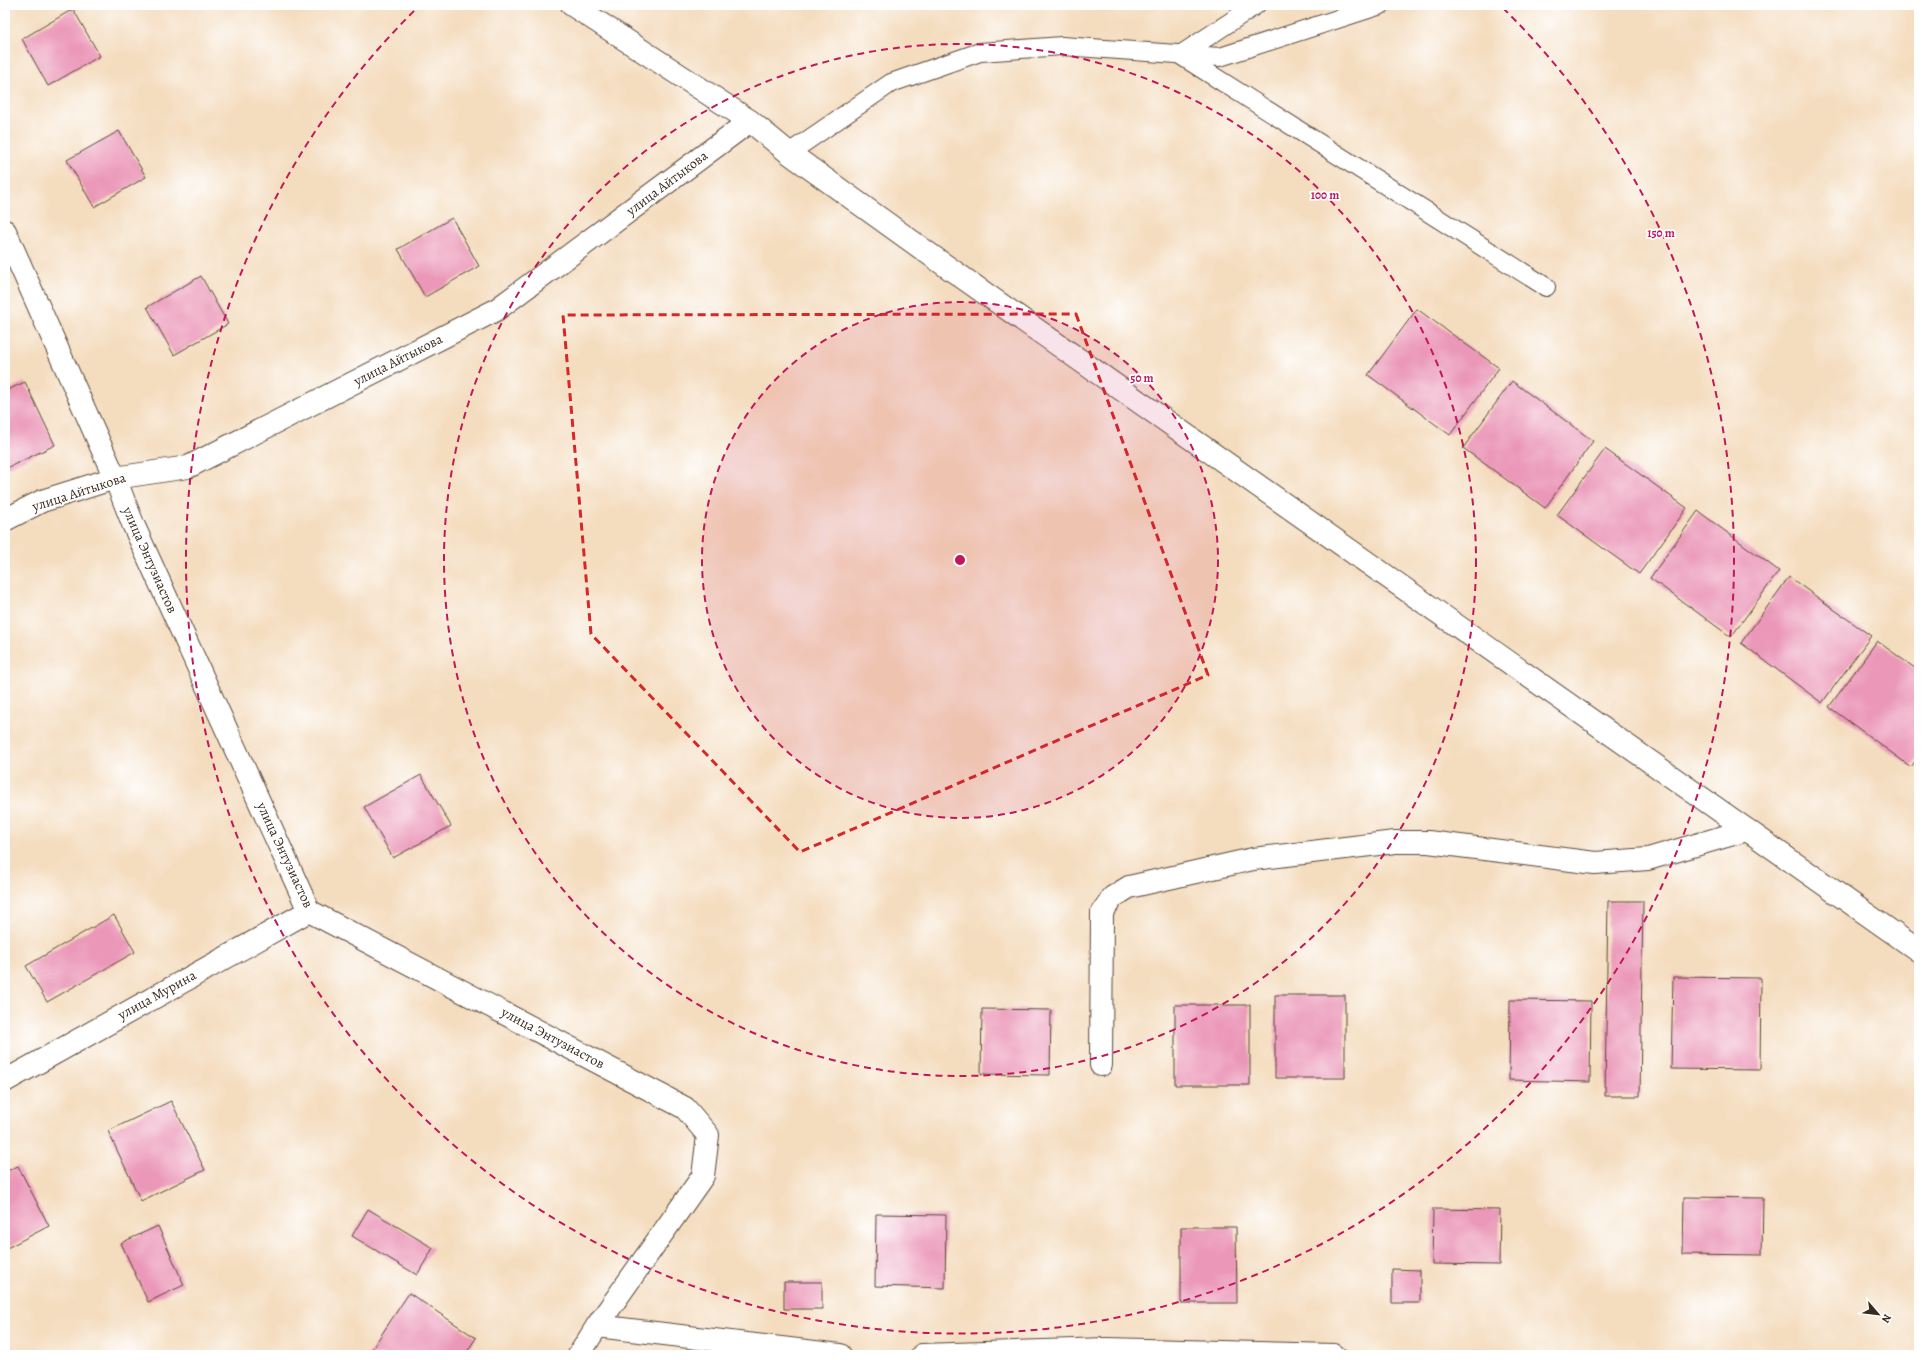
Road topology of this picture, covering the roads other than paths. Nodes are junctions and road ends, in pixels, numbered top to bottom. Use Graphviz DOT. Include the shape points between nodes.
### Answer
graph roads {
  1 [pos="572,5"];
  2 [pos="1256,5"];
  3 [pos="1381,5"];
  4 [pos="1180,55"];
  5 [pos="750,121"];
  6 [pos="788,153"];
  7 [pos="5,231"];
  8 [pos="1546,287"];
  9 [pos="115,478"];
  10 [pos="5,520"];
  11 [pos="1747,830"];
  12 [pos="309,911"];
  13 [pos="1919,952"];
  14 [pos="1101,1065"];
  15 [pos="5,1081"];
  16 [pos="597,1326"];
  17 [pos="579,1355"];
  18 [pos="840,1355"];
  19 [pos="922,1355"];
  20 [pos="1334,1355"];
  1 -- 5 [label="street"];
  2 -- 4 [label="lane"];
  3 -- 4 [label="lane" via="1220,57"];
  4 -- 6 [label="lane" via="1062,46 980,52 890,83"];
  4 -- 8 [label="lane"];
  5 -- 6 [label="street"];
  5 -- 9 [label="street, улица Айтыкова" via="496,310 188,467"];
  6 -- 11 [label="street"];
  7 -- 9 [label="street, улица Энтузиастов"];
  9 -- 10 [label="street, улица Айтыкова" via="42,501"];
  9 -- 12 [label="street, улица Энтузиастов" via="133,524"];
  11 -- 13 [label="street"];
  11 -- 14 [label="street" via="1648,859 1595,863 1428,842 1395,842 1253,860 1129,887 1113,897 1102,912"];
  12 -- 15 [label="street, улица Мурина"];
  12 -- 16 [label="street, улица Энтузиастов" via="685,1108 708,1135 702,1176"];
  16 -- 17 [label="street, улица Энтузиастов"];
  16 -- 18 [label="street"];
  19 -- 20 [label="street" via="1107,1349"];
}
